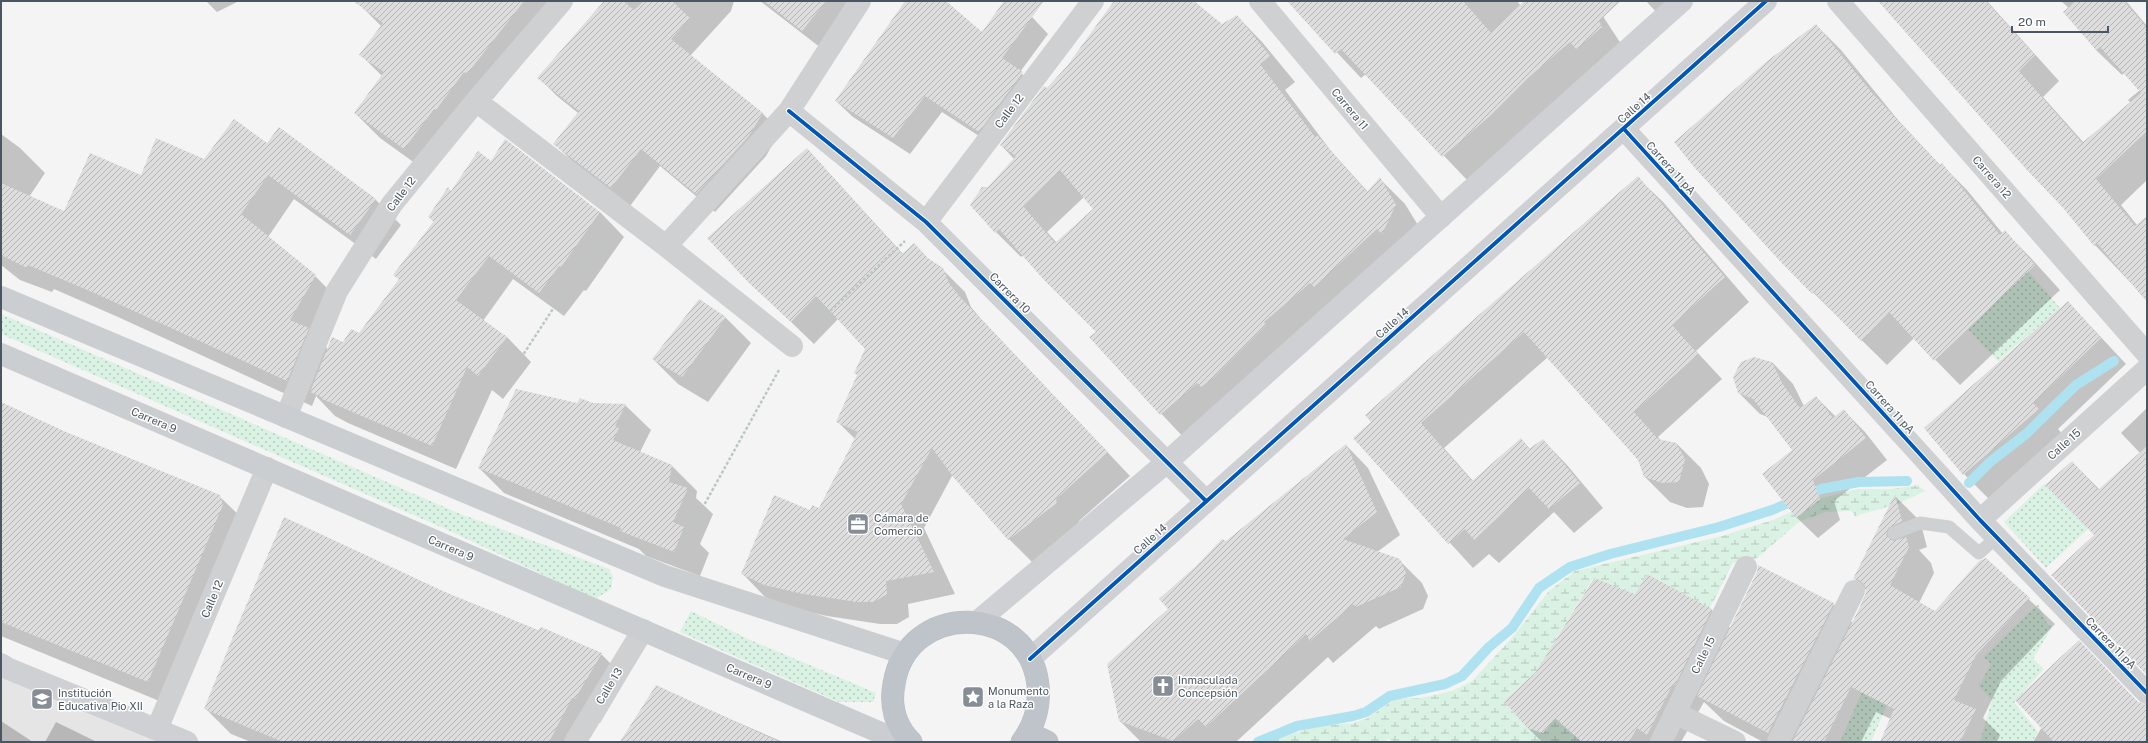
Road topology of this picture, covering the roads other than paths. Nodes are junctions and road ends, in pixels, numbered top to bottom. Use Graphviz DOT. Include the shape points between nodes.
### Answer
graph roads {
  1 [pos="562,1"];
  2 [pos="860,1"];
  3 [pos="1093,1"];
  4 [pos="1682,1"];
  5 [pos="1766,1"];
  6 [pos="1838,1"];
  7 [pos="1265,3"];
  8 [pos="476,100"];
  9 [pos="789,111"];
  10 [pos="1624,129"];
  11 [pos="1441,218"];
  12 [pos="926,222"];
  13 [pos="666,246"];
  14 [pos="1,297"];
  15 [pos="792,346"];
  16 [pos="1,354"];
  17 [pos="2147,354"];
  18 [pos="2147,369"];
  19 [pos="286,417"];
  20 [pos="1167,462"];
  21 [pos="267,468"];
  22 [pos="1206,501"];
  23 [pos="1980,520"];
  24 [pos="1894,533"];
  25 [pos="1997,537"];
  26 [pos="1746,567"];
  27 [pos="1854,592"];
  28 [pos="978,622"];
  29 [pos="643,630"];
  30 [pos="905,654"];
  31 [pos="1030,659"];
  32 [pos="1,664"];
  33 [pos="2147,693"];
  34 [pos="1675,713"];
  35 [pos="157,729"];
  36 [pos="1032,739"];
  37 [pos="187,742"];
  38 [pos="575,742"];
  39 [pos="902,742"];
  40 [pos="911,742"];
  41 [pos="1661,742"];
  42 [pos="1735,742"];
  43 [pos="1778,742"];
  1 -- 8 [label="street, Calle 12"];
  2 -- 9 [label="street"];
  3 -- 12 [label="street, Calle 12"];
  4 -- 11 [label="street"];
  5 -- 10 [label="street, Calle 14"];
  6 -- 17 [label="street, Carrera 12"];
  7 -- 11 [label="street, Carrera 11"];
  8 -- 13 [label="street"];
  8 -- 19 [label="street, Calle 12" via="392,204 337,291"];
  9 -- 12 [label="street, Carrera 10"];
  9 -- 13 [label="street"];
  10 -- 22 [label="street, Calle 14"];
  10 -- 23 [label="street, Carrera 11 pA"];
  11 -- 20 [label="street"];
  12 -- 20 [label="street, Carrera 10"];
  13 -- 15 [label="street"];
  14 -- 19 [label="main road"];
  16 -- 21 [label="main road, Carrera 9"];
  18 -- 23 [label="street, Calle 15"];
  19 -- 30 [label="main road" via="665,576"];
  20 -- 22 [label="street, Carrera 10"];
  20 -- 28 [label="street"];
  21 -- 29 [label="main road, Carrera 9"];
  21 -- 35 [label="street, Calle 12"];
  22 -- 31 [label="street, Calle 14"];
  23 -- 25 [label="street, Carrera 11 pA"];
  24 -- 25 [label="lane" via="1920,523 1949,527 1980,554"];
  25 -- 33 [label="street, Carrera 11 pA"];
  26 -- 34 [label="street, Calle 15"];
  27 -- 43 [label="street"];
  28 -- 30 [label="highway" via="950,623 937,628 914,643"];
  28 -- 31 [label="highway" via="994,626 1008,634"];
  29 -- 38 [label="street, Calle 13"];
  29 -- 39 [label="main road, Carrera 9"];
  30 -- 40 [label="highway" via="895,673 892,694 894,715 903,734"];
  31 -- 36 [label="highway" via="1037,677 1039,696"];
  32 -- 35 [label="street"];
  34 -- 41 [label="street, Calle 15"];
  34 -- 42 [label="street"];
  35 -- 37 [label="street"];
}
